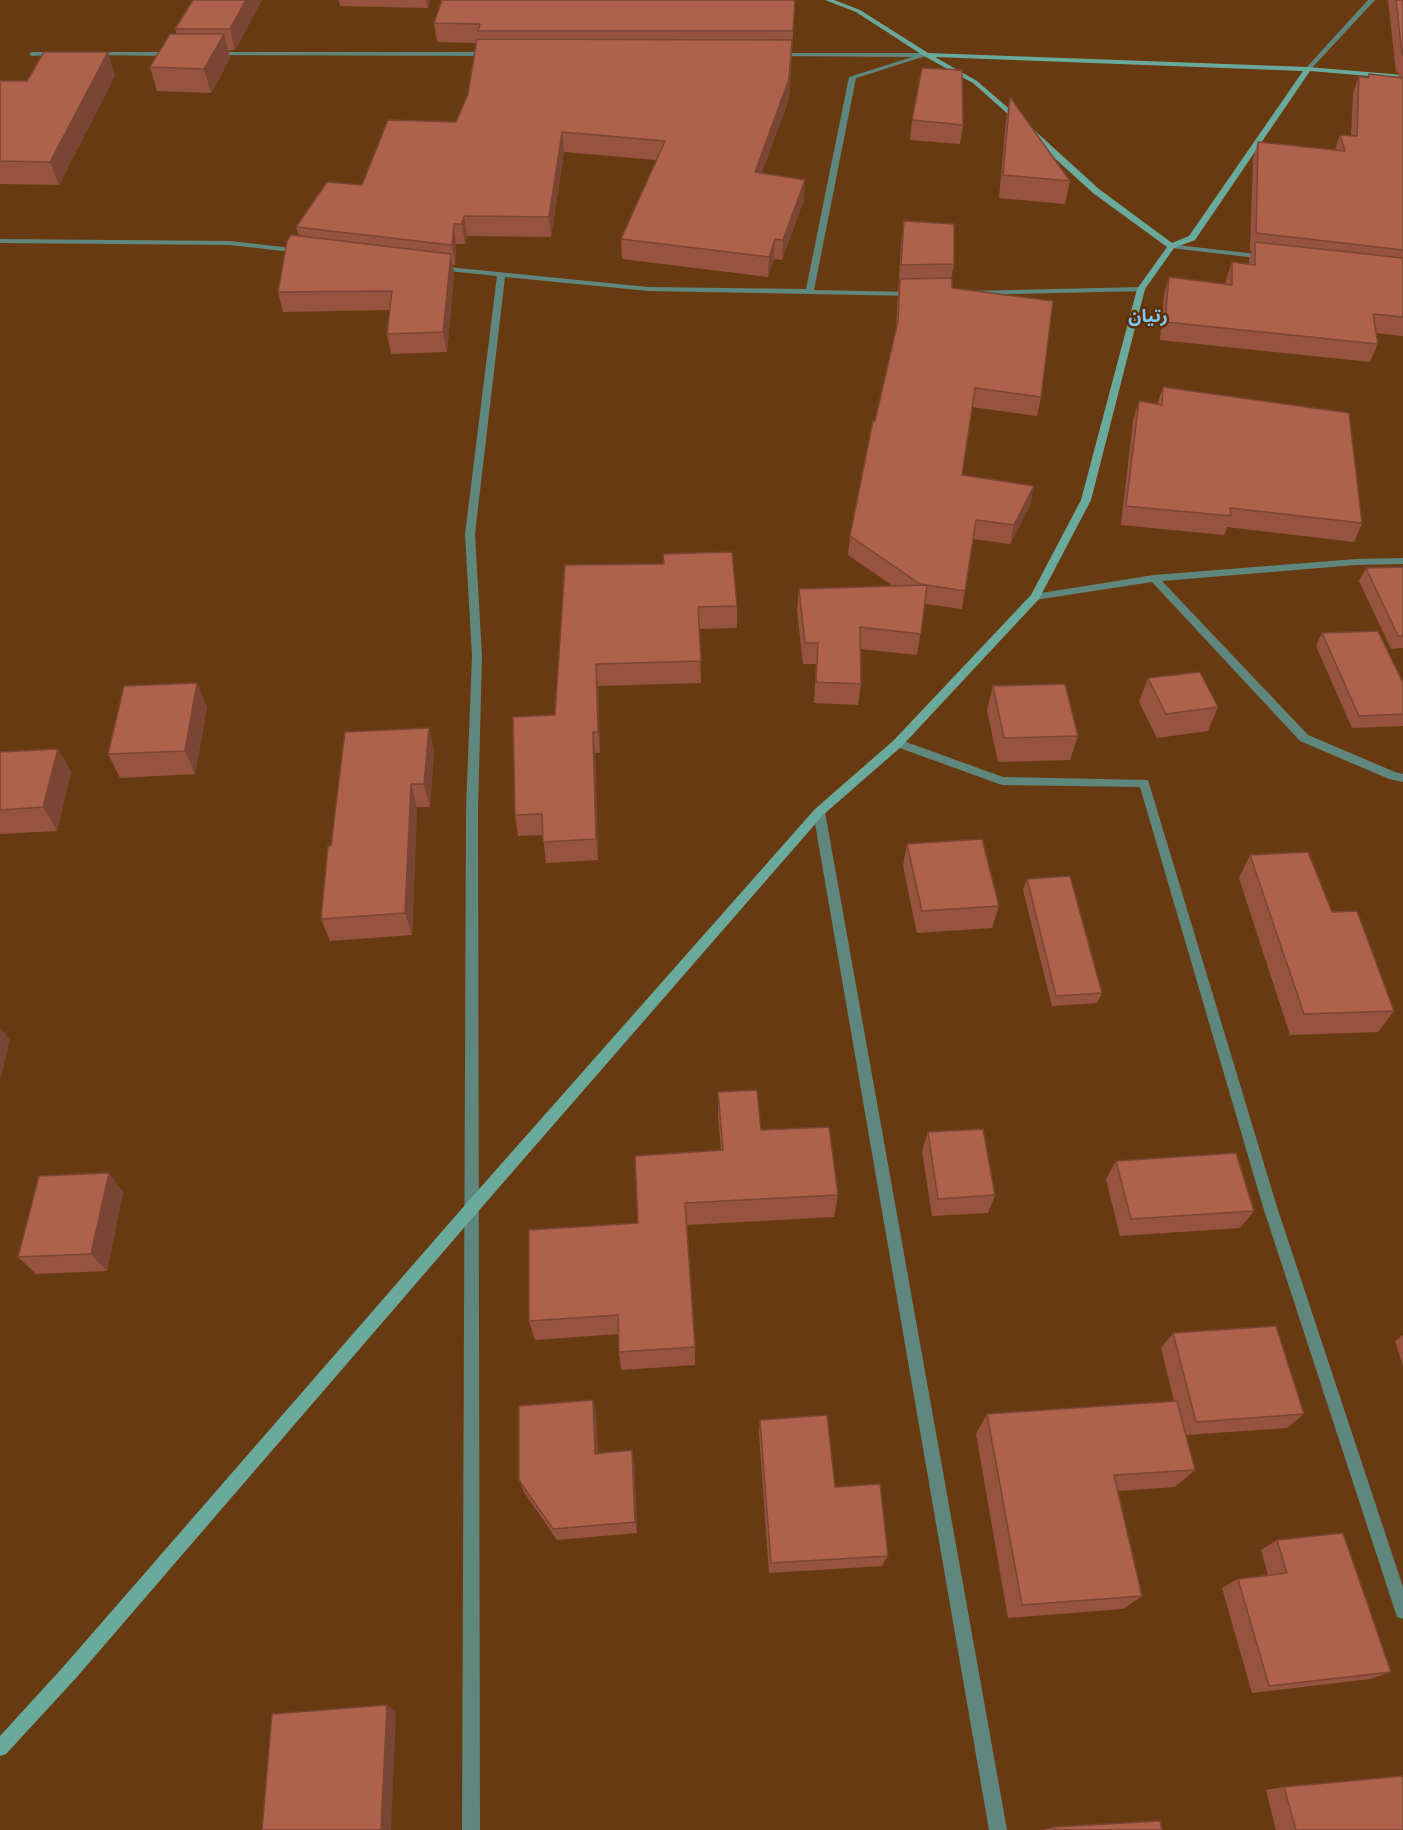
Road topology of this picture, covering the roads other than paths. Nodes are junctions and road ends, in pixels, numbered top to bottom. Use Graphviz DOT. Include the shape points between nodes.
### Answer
graph roads {
  1 [pos="828,0"];
  2 [pos="1372,0"];
  3 [pos="32,54"];
  4 [pos="68,54"];
  5 [pos="80,54"];
  6 [pos="187,54"];
  7 [pos="199,54"];
  8 [pos="497,54"];
  9 [pos="771,55"];
  10 [pos="926,55"];
  11 [pos="1308,69"];
  12 [pos="1403,77"];
  13 [pos="0,241"];
  14 [pos="1171,246"];
  15 [pos="312,253"];
  16 [pos="1275,258"];
  17 [pos="430,267"];
  18 [pos="501,275"];
  19 [pos="1141,289"];
  20 [pos="810,291"];
  21 [pos="929,293"];
  22 [pos="965,293"];
  23 [pos="1403,561"];
  24 [pos="1154,578"];
  25 [pos="1035,597"];
  26 [pos="898,743"];
  27 [pos="1403,778"];
  28 [pos="819,812"];
  29 [pos="470,1210"];
  30 [pos="1403,1611"];
  31 [pos="0,1748"];
  32 [pos="471,1830"];
  33 [pos="998,1830"];
  1 -- 10 [label="street" via="858,11"];
  2 -- 11 [label="street"];
  3 -- 4 [label="street"];
  5 -- 6 [label="street"];
  7 -- 8 [label="street"];
  9 -- 10 [label="street"];
  10 -- 11 [label="street"];
  10 -- 14 [label="street" via="975,82 1095,191"];
  10 -- 20 [label="street" via="853,77"];
  11 -- 12 [label="street"];
  11 -- 14 [label="street" via="1192,238"];
  13 -- 15 [label="street" via="230,243"];
  14 -- 16 [label="street"];
  14 -- 19 [label="street"];
  17 -- 18 [label="street"];
  18 -- 20 [label="street" via="648,289"];
  18 -- 29 [label="street" via="470,534 477,656 472,810"];
  19 -- 22 [label="street"];
  19 -- 25 [label="street" via="1086,500"];
  20 -- 21 [label="street"];
  23 -- 24 [label="street"];
  24 -- 25 [label="street"];
  24 -- 27 [label="street" via="1304,738"];
  25 -- 26 [label="street"];
  26 -- 28 [label="street"];
  26 -- 30 [label="street" via="1002,781 1144,783 1270,1207"];
  28 -- 29 [label="street"];
  28 -- 33 [label="street"];
  29 -- 31 [label="street"];
  29 -- 32 [label="street"];
}
